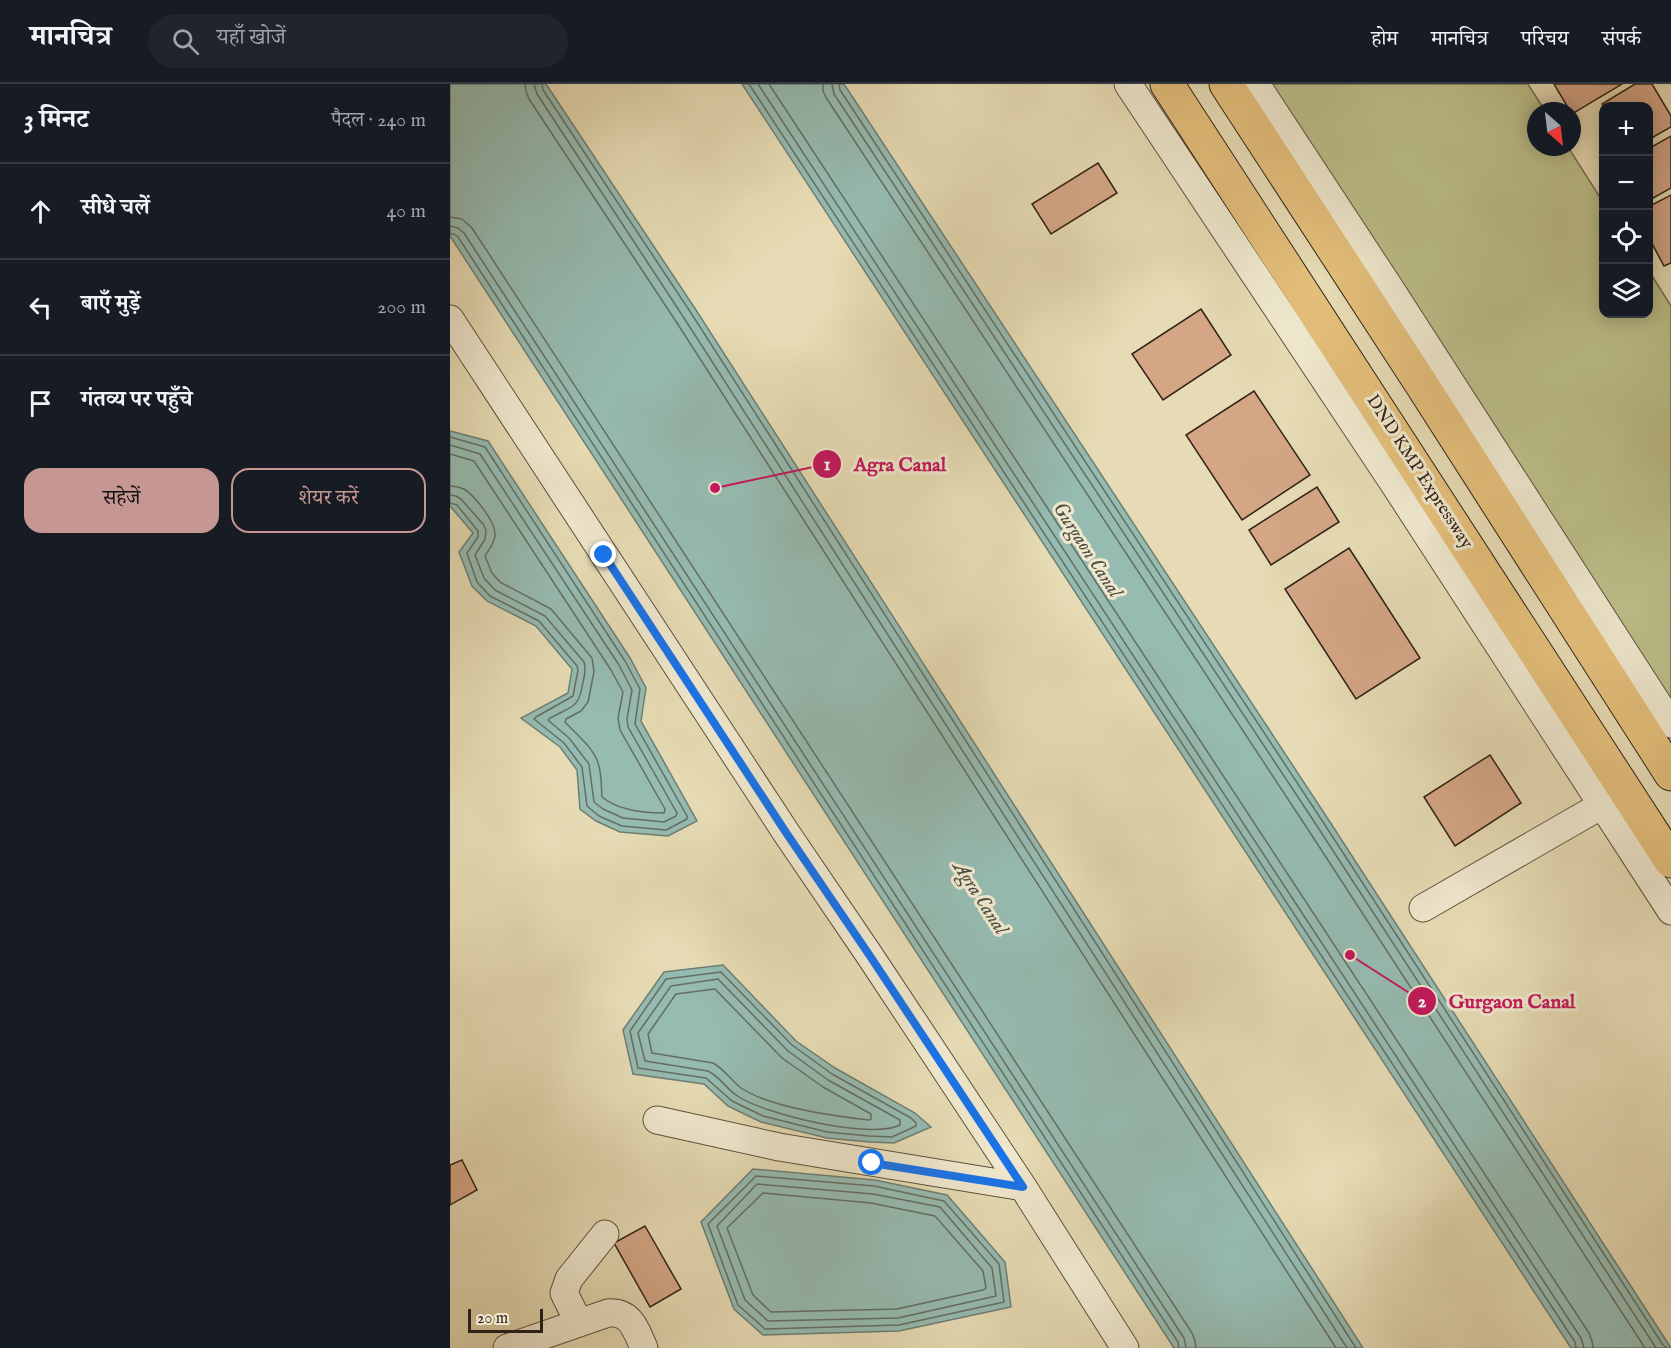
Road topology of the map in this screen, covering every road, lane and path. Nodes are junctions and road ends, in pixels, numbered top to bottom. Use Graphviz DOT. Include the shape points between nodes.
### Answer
graph roads {
  1 [pos="1128,84"];
  2 [pos="1167,84"];
  3 [pos="1226,84"];
  4 [pos="1256,84"];
  5 [pos="450,319"];
  6 [pos="1671,724"];
  7 [pos="1671,774"];
  8 [pos="1602,805"];
  9 [pos="1671,861"];
  10 [pos="1423,908"];
  11 [pos="1671,911"];
  12 [pos="657,1120"];
  13 [pos="1023,1187"];
  14 [pos="605,1234"];
  15 [pos="579,1323"];
  16 [pos="507,1348"];
  17 [pos="644,1348"];
  18 [pos="1125,1348"];
  1 -- 8 [label="street"];
  2 -- 9 [label="highway, DND KMP Expressway"];
  3 -- 7 [label="highway"];
  4 -- 6 [label="street"];
  5 -- 13 [label="street"];
  8 -- 10 [label="street"];
  8 -- 11 [label="street"];
  12 -- 13 [label="street" via="779,1147"];
  13 -- 18 [label="street"];
  14 -- 15 [label="street" via="569,1279 564,1293"];
  15 -- 16 [label="street"];
  15 -- 17 [label="street" via="617,1312 633,1324"];
}
